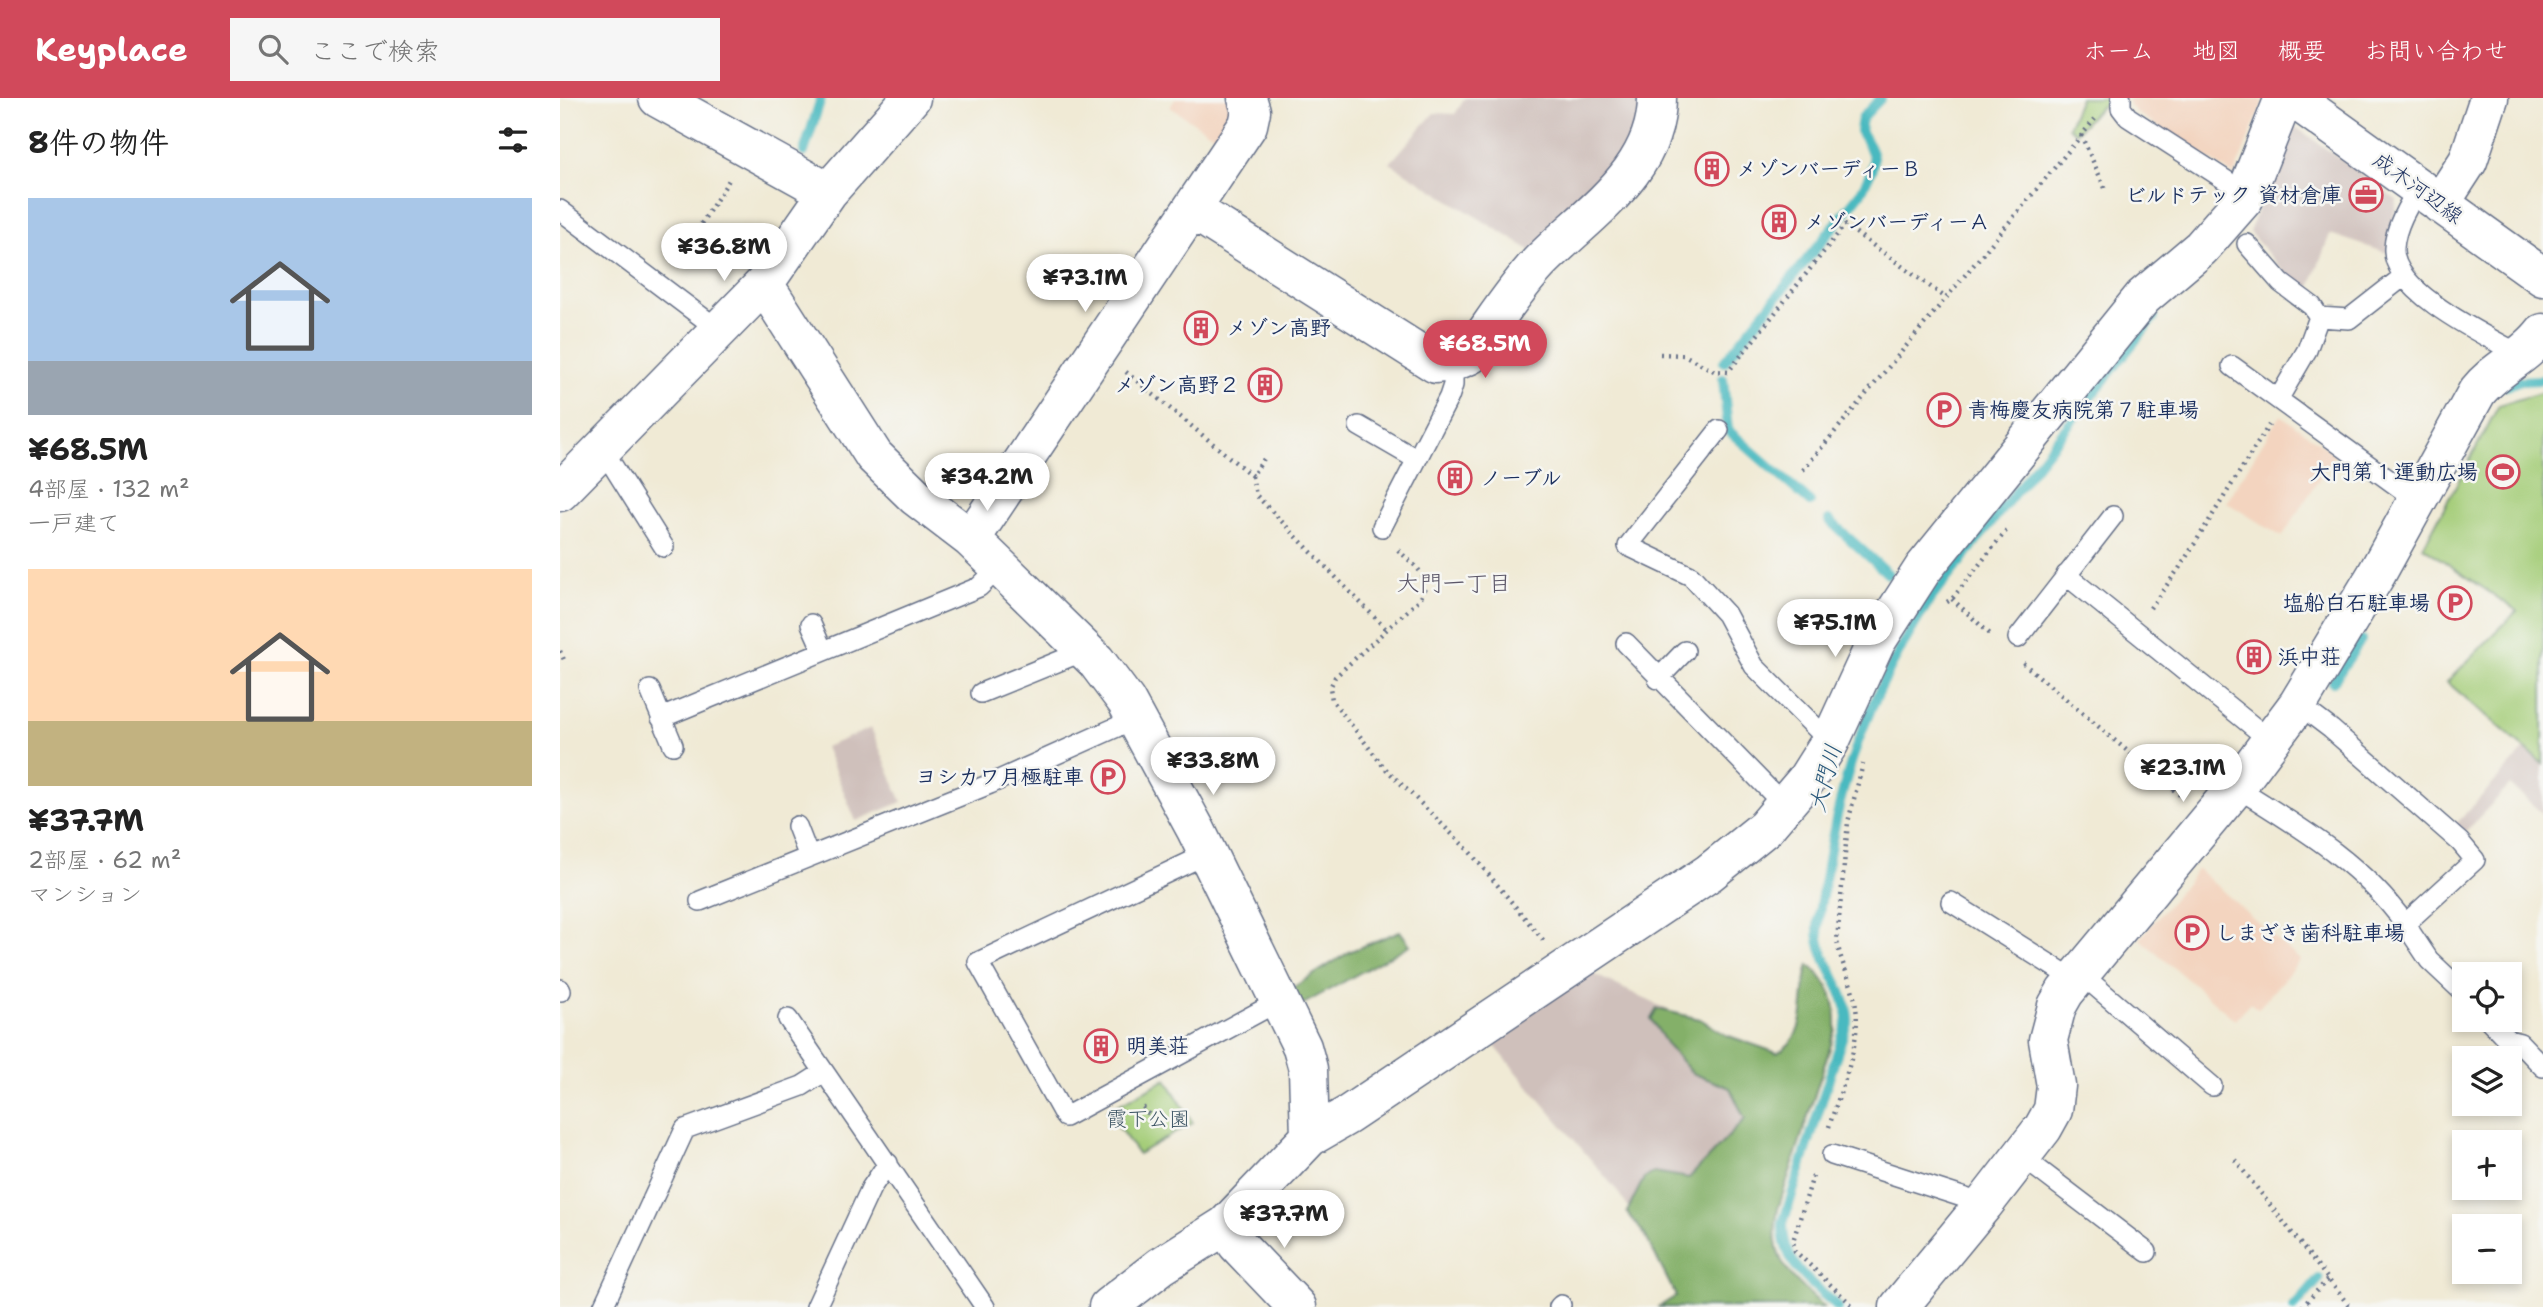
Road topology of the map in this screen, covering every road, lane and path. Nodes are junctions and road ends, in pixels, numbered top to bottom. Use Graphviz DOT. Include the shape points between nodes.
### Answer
graph roads {
  1 [pos="658,98"];
  2 [pos="911,98"];
  3 [pos="1247,98"];
  4 [pos="1657,98"];
  5 [pos="2284,98"];
  6 [pos="2293,98"];
  7 [pos="2489,98"];
  8 [pos="2121,103"];
  9 [pos="2081,135"];
  10 [pos="750,147"];
  11 [pos="2105,188"];
  12 [pos="828,192"];
  13 [pos="2430,196"];
  14 [pos="2244,199"];
  15 [pos="560,210"];
  16 [pos="1193,210"];
  17 [pos="2248,244"];
  18 [pos="2404,276"];
  19 [pos="2543,277"];
  20 [pos="764,284"];
  21 [pos="662,286"];
  22 [pos="1946,298"];
  23 [pos="2319,317"];
  24 [pos="719,330"];
  25 [pos="2532,344"];
  26 [pos="1098,349"];
  27 [pos="1660,354"];
  28 [pos="1453,362"];
  29 [pos="2232,366"];
  30 [pos="2279,398"];
  31 [pos="1359,426"];
  32 [pos="1718,430"];
  33 [pos="603,450"];
  34 [pos="1266,456"];
  35 [pos="1416,459"];
  36 [pos="1803,470"];
  37 [pos="1252,476"];
  38 [pos="560,492"];
  39 [pos="2418,501"];
  40 [pos="2113,516"];
  41 [pos="1382,527"];
  42 [pos="971,538"];
  43 [pos="664,547"];
  44 [pos="1000,567"];
  45 [pos="2066,575"];
  46 [pos="1952,599"];
  47 [pos="811,624"];
  48 [pos="2135,629"];
  49 [pos="1387,630"];
  50 [pos="2008,639"];
  51 [pos="1626,643"];
  52 [pos="560,651"];
  53 [pos="823,651"];
  54 [pos="1084,651"];
  55 [pos="1685,651"];
  56 [pos="2017,658"];
  57 [pos="565,662"];
  58 [pos="1658,679"];
  59 [pos="650,690"];
  60 [pos="981,693"];
  61 [pos="2298,704"];
  62 [pos="1133,715"];
  63 [pos="661,718"];
  64 [pos="2271,741"];
  65 [pos="1830,742"];
  66 [pos="673,745"];
  67 [pos="1866,758"];
  68 [pos="2236,787"];
  69 [pos="1785,806"];
  70 [pos="2209,820"];
  71 [pos="797,827"];
  72 [pos="1207,854"];
  73 [pos="809,857"];
  74 [pos="701,901"];
  75 [pos="1951,902"];
  76 [pos="2405,924"];
  77 [pos="1566,968"];
  78 [pos="2078,977"];
  79 [pos="2452,982"];
  80 [pos="1279,1001"];
  81 [pos="788,1019"];
  82 [pos="2500,1032"];
  83 [pos="2543,1067"];
  84 [pos="824,1072"];
  85 [pos="2212,1086"];
  86 [pos="1310,1137"];
  87 [pos="1825,1153"];
  88 [pos="2021,1156"];
  89 [pos="2235,1160"];
  90 [pos="888,1163"];
  91 [pos="1984,1204"];
  92 [pos="1226,1225"];
  93 [pos="2147,1252"];
  94 [pos="2328,1279"];
  95 [pos="603,1307"];
  96 [pos="816,1307"];
  97 [pos="985,1307"];
  98 [pos="1108,1307"];
  99 [pos="1297,1307"];
  100 [pos="1854,1307"];
  101 [pos="1899,1307"];
  102 [pos="2302,1307"];
  103 [pos="2350,1307"];
  1 -- 10 [label="street"];
  2 -- 12 [label="street"];
  3 -- 16 [label="street" via="1251,111 1248,125"];
  4 -- 28 [label="street" via="1653,136 1627,178 1536,266 1470,355"];
  5 -- 14 [label="street"];
  6 -- 13 [label="street, 成木河辺線"];
  7 -- 13 [label="street" via="2468,161"];
  8 -- 9 [label="path" via="2101,114"];
  8 -- 14 [label="lane" via="2128,117 2227,181"];
  9 -- 11 [label="path"];
  9 -- 22 [label="path"];
  10 -- 12 [label="street"];
  10 -- 21 [label="path"];
  12 -- 20 [label="street"];
  13 -- 18 [label="lane" via="2407,205 2394,248"];
  13 -- 19 [label="street, 成木河辺線"];
  14 -- 65 [label="street" via="2201,248 2143,297 1923,569 1876,642"];
  15 -- 21 [label="lane"];
  16 -- 26 [label="street"];
  16 -- 28 [label="street" via="1436,364"];
  17 -- 23 [label="lane" via="2281,283 2312,306"];
  18 -- 23 [label="lane" via="2349,319"];
  18 -- 25 [label="lane" via="2438,308"];
  20 -- 24 [label="street"];
  20 -- 42 [label="street" via="874,456 916,497"];
  21 -- 24 [label="lane"];
  22 -- 27 [label="path" via="1845,225 1728,372 1714,371 1684,355"];
  22 -- 36 [label="path"];
  23 -- 30 [label="lane"];
  24 -- 33 [label="street"];
  25 -- 39 [label="street" via="2490,375 2477,392"];
  26 -- 37 [label="path"];
  26 -- 42 [label="street"];
  28 -- 35 [label="lane" via="1450,397"];
  29 -- 30 [label="lane"];
  30 -- 39 [label="lane"];
  30 -- 48 [label="path" via="2277,412 2235,480"];
  31 -- 35 [label="lane"];
  32 -- 65 [label="lane" via="1628,546 1691,576 1726,614 1754,666"];
  33 -- 38 [label="street"];
  33 -- 43 [label="lane"];
  34 -- 37 [label="path"];
  35 -- 41 [label="lane"];
  37 -- 49 [label="path" via="1256,495"];
  39 -- 61 [label="street"];
  40 -- 45 [label="lane"];
  41 -- 49 [label="path" via="1382,534 1426,579 1427,588"];
  42 -- 44 [label="street"];
  44 -- 53 [label="lane" via="979,587"];
  44 -- 54 [label="street"];
  45 -- 48 [label="lane"];
  45 -- 50 [label="lane"];
  46 -- 50 [label="path"];
  47 -- 53 [label="lane"];
  48 -- 64 [label="lane"];
  49 -- 77 [label="path" via="1335,677 1332,699 1384,767 1469,851"];
  51 -- 58 [label="lane"];
  52 -- 57 [label="path"];
  53 -- 63 [label="lane"];
  54 -- 60 [label="lane"];
  54 -- 62 [label="street"];
  55 -- 58 [label="lane"];
  56 -- 70 [label="path"];
  58 -- 69 [label="lane"];
  59 -- 63 [label="lane"];
  61 -- 64 [label="street"];
  61 -- 76 [label="lane" via="2475,860"];
  62 -- 72 [label="street"];
  62 -- 73 [label="lane" via="990,784"];
  63 -- 66 [label="lane"];
  64 -- 68 [label="street"];
  65 -- 69 [label="street"];
  67 -- 87 [label="path" via="1849,822 1837,940 1856,1007 1856,1029"];
  68 -- 70 [label="street"];
  68 -- 76 [label="lane" via="2351,864"];
  69 -- 77 [label="street" via="1743,848"];
  70 -- 78 [label="street"];
  71 -- 73 [label="lane"];
  72 -- 80 [label="street"];
  72 -- 80 [label="lane" via="978,962 1065,1117"];
  73 -- 74 [label="lane"];
  75 -- 78 [label="lane"];
  76 -- 79 [label="lane" via="2428,960"];
  77 -- 86 [label="street"];
  78 -- 85 [label="lane"];
  78 -- 88 [label="street" via="2057,1006 2048,1040 2057,1098 2043,1128"];
  80 -- 86 [label="street" via="1308,1069"];
  81 -- 84 [label="lane"];
  82 -- 83 [label="lane" via="2520,1043"];
  84 -- 90 [label="lane"];
  84 -- 95 [label="lane" via="802,1086 685,1129"];
  86 -- 92 [label="street"];
  87 -- 91 [label="lane"];
  87 -- 100 [label="path" via="1793,1241 1795,1251"];
  88 -- 91 [label="street"];
  88 -- 93 [label="lane"];
  89 -- 94 [label="path"];
  90 -- 96 [label="lane" via="871,1188"];
  90 -- 97 [label="lane"];
  91 -- 101 [label="street"];
  92 -- 98 [label="street"];
  92 -- 99 [label="street" via="1237,1244"];
  94 -- 102 [label="path"];
  94 -- 103 [label="path"];
}
